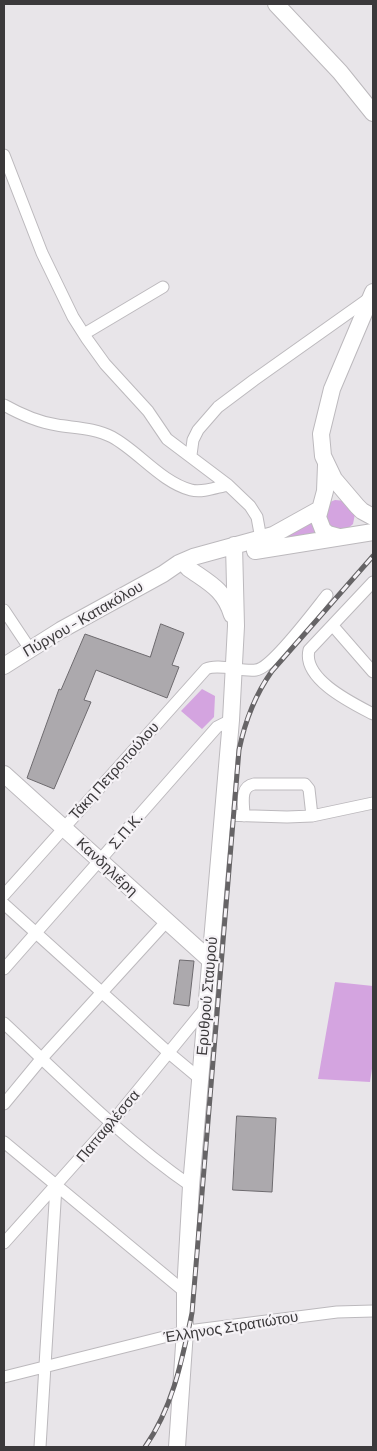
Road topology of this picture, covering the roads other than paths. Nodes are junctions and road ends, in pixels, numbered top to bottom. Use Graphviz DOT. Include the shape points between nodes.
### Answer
graph roads {
  1 [pos="276,4"];
  2 [pos="373,113"];
  3 [pos="4,155"];
  4 [pos="163,287"];
  5 [pos="372,294"];
  6 [pos="84,334"];
  7 [pos="4,404"];
  8 [pos="191,455"];
  9 [pos="326,463"];
  10 [pos="228,485"];
  11 [pos="354,503"];
  12 [pos="320,507"];
  13 [pos="373,517"];
  14 [pos="373,532"];
  15 [pos="342,536"];
  16 [pos="261,539"];
  17 [pos="234,550"];
  18 [pos="188,568"];
  19 [pos="163,574"];
  20 [pos="373,582"];
  21 [pos="327,594"];
  22 [pos="4,610"];
  23 [pos="236,626"];
  24 [pos="333,626"];
  25 [pos="30,649"];
  26 [pos="4,666"];
  27 [pos="234,670"];
  28 [pos="373,672"];
  29 [pos="371,709"];
  30 [pos="231,720"];
  31 [pos="4,774"];
  32 [pos="373,803"];
  33 [pos="223,815"];
  34 [pos="244,816"];
  35 [pos="312,816"];
  36 [pos="63,827"];
  37 [pos="100,860"];
  38 [pos="4,895"];
  39 [pos="4,904"];
  40 [pos="166,922"];
  41 [pos="36,932"];
  42 [pos="210,960"];
  43 [pos="4,969"];
  44 [pos="102,993"];
  45 [pos="207,1005"];
  46 [pos="4,1023"];
  47 [pos="169,1053"];
  48 [pos="42,1058"];
  49 [pos="200,1078"];
  50 [pos="4,1104"];
  51 [pos="112,1122"];
  52 [pos="4,1142"];
  53 [pos="56,1186"];
  54 [pos="191,1186"];
  55 [pos="4,1243"];
  56 [pos="185,1292"];
  57 [pos="373,1311"];
  58 [pos="185,1331"];
  59 [pos="44,1367"];
  60 [pos="4,1377"];
  61 [pos="40,1447"];
  62 [pos="177,1447"];
  1 -- 2 [label="main road" via="340,72"];
  3 -- 6 [label="street" via="42,253"];
  4 -- 6 [label="street"];
  5 -- 8 [label="street" via="218,407 198,430"];
  5 -- 9 [label="main road" via="326,408 321,434"];
  6 -- 8 [label="street" via="167,438"];
  7 -- 10 [label="street" via="38,421 84,428 110,436 164,476 191,490"];
  8 -- 10 [label="street"];
  9 -- 11 [label="main road" via="338,485"];
  9 -- 12 [label="main road" via="325,491"];
  10 -- 16 [label="street" via="257,517"];
  11 -- 12 [label="main road, Πύργου - Κατακόλου" via="340,495 333,496"];
  11 -- 13 [label="main road"];
  11 -- 15 [label="main road" via="359,518 357,525"];
  12 -- 15 [label="main road" via="318,517 323,530 335,537"];
  12 -- 16 [label="main road, Πύργου - Κατακόλου"];
  14 -- 15 [label="main road, Πύργου - Κατακόλου"];
  15 -- 17 [label="main road, Πύργου - Κατακόλου"];
  16 -- 17 [label="main road, Πύργου - Κατακόλου"];
  17 -- 18 [label="main road, Πύργου - Κατακόλου"];
  17 -- 19 [label="main road, Πύργου - Κατακόλου" via="193,556"];
  17 -- 23 [label="main road, Ερυθρού Σταυρού"];
  18 -- 19 [label="main road, Πύργου - Κατακόλου"];
  18 -- 23 [label="main road" via="218,588 229,604"];
  19 -- 25 [label="main road, Πύργου - Κατακόλου"];
  20 -- 24 [label="street"];
  21 -- 27 [label="street, Τάκη Πετροπούλου" via="267,665 256,670"];
  22 -- 25 [label="street"];
  23 -- 27 [label="main road, Ερυθρού Σταυρού"];
  24 -- 28 [label="street"];
  24 -- 29 [label="street" via="309,650 309,663 314,674 346,699"];
  25 -- 26 [label="main road, Πύργου - Κατακόλου"];
  27 -- 30 [label="main road, Ερυθρού Σταυρού"];
  27 -- 36 [label="street, Τάκη Πετροπούλου" via="214,666 206,669"];
  30 -- 33 [label="main road, Ερυθρού Σταυρού"];
  30 -- 37 [label="street, Σ.Π.Κ." via="217,727"];
  31 -- 36 [label="main road, Κανδηλιέρη"];
  32 -- 35 [label="street"];
  33 -- 34 [label="street"];
  33 -- 42 [label="main road, Ερυθρού Σταυρού"];
  34 -- 35 [label="street"];
  34 -- 35 [label="street" via="244,791 248,785 254,784 305,784 310,789"];
  36 -- 37 [label="main road, Κανδηλιέρη"];
  36 -- 38 [label="street, Τάκη Πετροπούλου"];
  37 -- 40 [label="main road, Κανδηλιέρη"];
  37 -- 41 [label="street, Σ.Π.Κ."];
  39 -- 41 [label="street"];
  40 -- 42 [label="main road, Κανδηλιέρη"];
  40 -- 44 [label="street"];
  41 -- 43 [label="street, Σ.Π.Κ."];
  41 -- 44 [label="street"];
  42 -- 45 [label="main road, Ερυθρού Σταυρού"];
  44 -- 47 [label="street"];
  44 -- 48 [label="street"];
  45 -- 47 [label="street, Παπαφλέσσα"];
  45 -- 49 [label="main road, Ερυθρού Σταυρού"];
  46 -- 48 [label="street"];
  47 -- 49 [label="street"];
  47 -- 51 [label="street, Παπαφλέσσα"];
  48 -- 50 [label="street"];
  48 -- 51 [label="street"];
  49 -- 54 [label="main road, Ερυθρού Σταυρού"];
  51 -- 53 [label="street, Παπαφλέσσα"];
  51 -- 54 [label="street"];
  52 -- 53 [label="street"];
  53 -- 55 [label="street, Παπαφλέσσα"];
  53 -- 56 [label="street"];
  53 -- 59 [label="street"];
  54 -- 56 [label="main road, Ερυθρού Σταυρού"];
  56 -- 58 [label="main road, Ερυθρού Σταυρού"];
  57 -- 58 [label="street, Έλληνος Στρατιώτου" via="337,1312"];
  58 -- 59 [label="street, Έλληνος Στρατιώτου"];
  58 -- 62 [label="main road, Ερυθρού Σταυρού"];
  59 -- 60 [label="street, Έλληνος Στρατιώτου"];
  59 -- 61 [label="street"];
}
